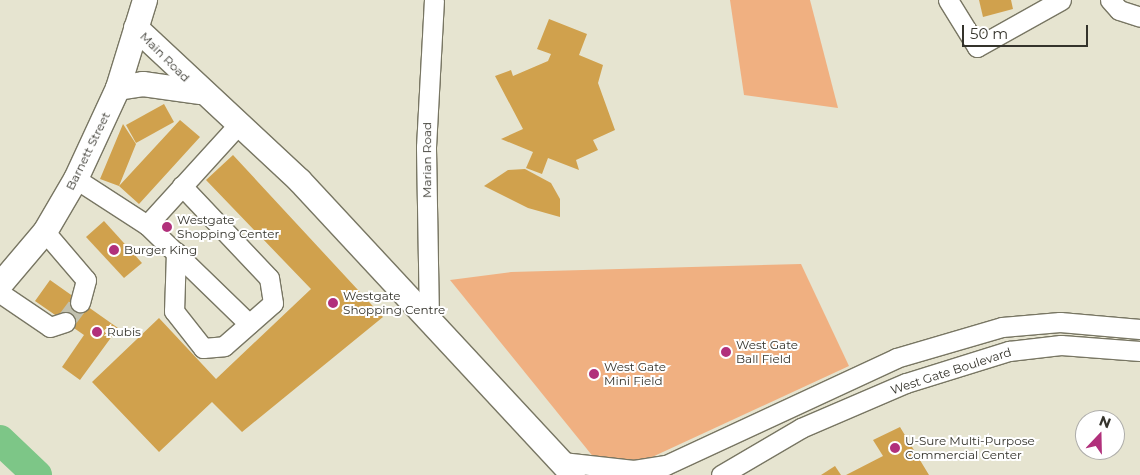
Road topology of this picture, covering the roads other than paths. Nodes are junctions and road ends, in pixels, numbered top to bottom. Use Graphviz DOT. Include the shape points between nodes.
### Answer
graph roads {
  1 [pos="145,0"];
  2 [pos="434,0"];
  3 [pos="948,0"];
  4 [pos="1062,0"];
  5 [pos="1110,0"];
  6 [pos="1140,18"];
  7 [pos="136,28"];
  8 [pos="118,88"];
  9 [pos="200,92"];
  10 [pos="238,124"];
  11 [pos="76,179"];
  12 [pos="182,186"];
  13 [pos="147,224"];
  14 [pos="45,232"];
  15 [pos="176,252"];
  16 [pos="0,285"];
  17 [pos="0,293"];
  18 [pos="80,302"];
  19 [pos="429,320"];
  20 [pos="66,322"];
  21 [pos="249,324"];
  22 [pos="1002,327"];
  23 [pos="1140,329"];
  24 [pos="1009,350"];
  25 [pos="1140,352"];
  26 [pos="567,468"];
  27 [pos="722,475"];
  1 -- 7 [label="main road, Barnett Street"];
  2 -- 19 [label="street, Marian Road" via="426,147"];
  3 -- 4 [label="street" via="977,47"];
  5 -- 6 [label="street" via="1119,10"];
  7 -- 8 [label="main road, Barnett Street"];
  7 -- 9 [label="main road, Main Road"];
  8 -- 9 [label="main road, Main Road" via="143,84"];
  8 -- 11 [label="main road, Barnett Street"];
  9 -- 10 [label="main road"];
  10 -- 12 [label="street"];
  10 -- 19 [label="main road" via="300,181"];
  11 -- 13 [label="street"];
  11 -- 14 [label="main road, Barnett Street"];
  12 -- 13 [label="street"];
  12 -- 21 [label="street" via="272,283 273,303"];
  13 -- 15 [label="street"];
  14 -- 16 [label="main road, Barnett Street"];
  14 -- 18 [label="street" via="86,280"];
  15 -- 21 [label="street"];
  15 -- 21 [label="street" via="172,305 196,343 207,349 220,348"];
  17 -- 20 [label="street" via="50,327"];
  19 -- 26 [label="main road"];
  22 -- 23 [label="street, West Gate Boulevard" via="1060,322"];
  22 -- 24 [label="street"];
  22 -- 26 [label="street, West Gate Boulevard" via="896,358 794,402 685,459 634,470"];
  24 -- 25 [label="street, West Gate Boulevard" via="1061,345"];
  24 -- 27 [label="street, West Gate Boulevard" via="906,383 818,421 736,463"];
}
